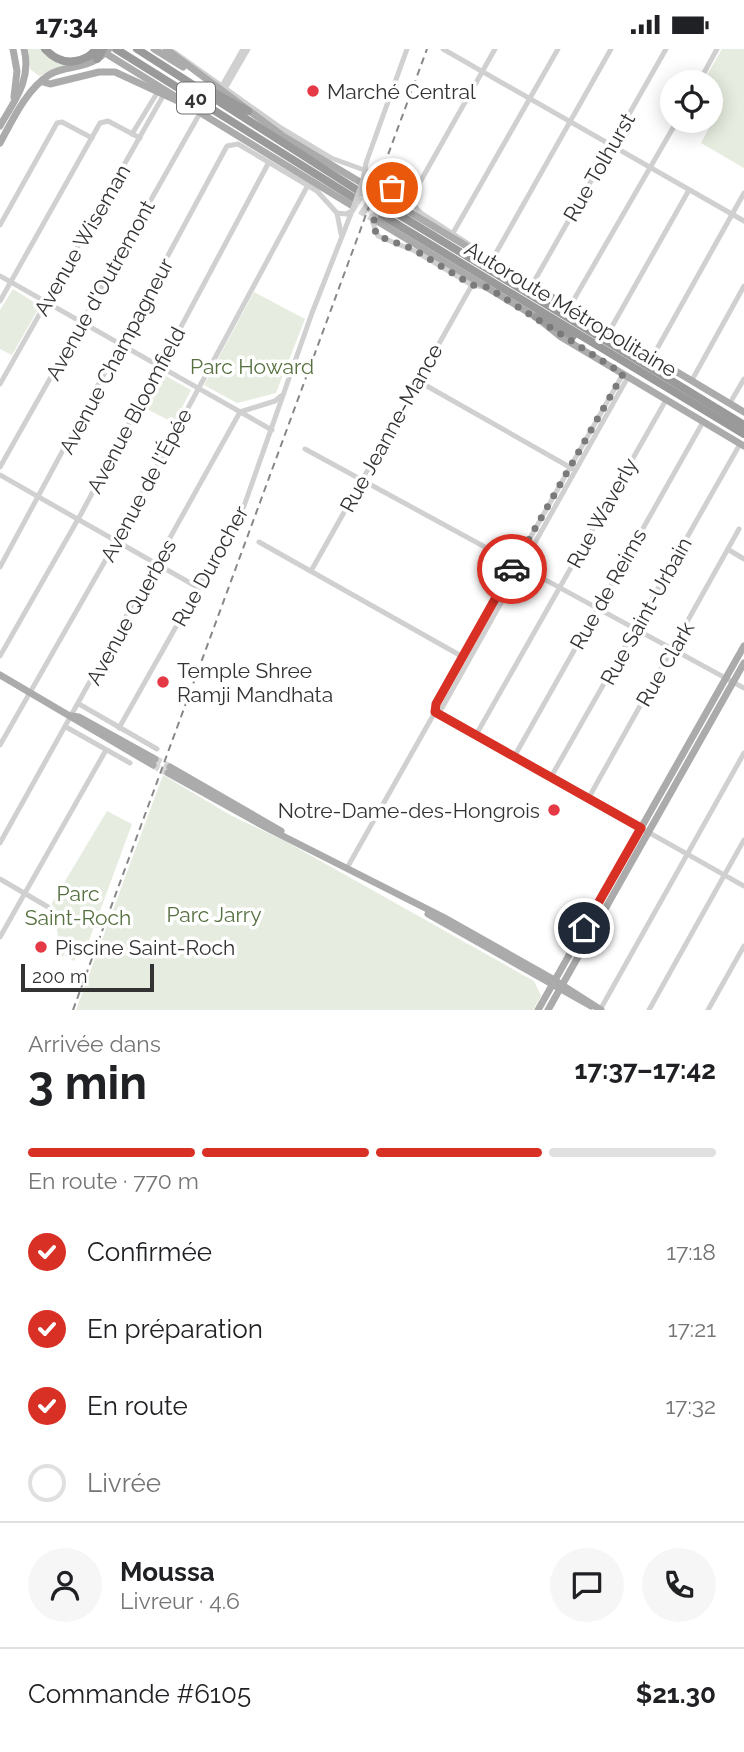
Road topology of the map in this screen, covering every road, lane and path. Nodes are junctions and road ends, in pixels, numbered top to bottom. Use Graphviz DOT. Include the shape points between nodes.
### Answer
graph roads {
  1 [pos="13,49"];
  2 [pos="24,49"];
  3 [pos="45,49"];
  4 [pos="100,49"];
  5 [pos="109,49"];
  6 [pos="116,49"];
  7 [pos="137,49"];
  8 [pos="154,49"];
  9 [pos="167,49"];
  10 [pos="243,49"];
  11 [pos="248,49"];
  12 [pos="407,49"];
  13 [pos="443,49"];
  14 [pos="495,49"];
  15 [pos="558,49"];
  16 [pos="611,49"];
  17 [pos="666,49"];
  18 [pos="717,49"];
  19 [pos="90,55"];
  20 [pos="128,67"];
  21 [pos="706,70"];
  22 [pos="482,72"];
  23 [pos="196,74"];
  24 [pos="187,80"];
  25 [pos="43,82"];
  26 [pos="225,85"];
  27 [pos="160,95"];
  28 [pos="530,99"];
  29 [pos="14,101"];
  30 [pos="191,107"];
  31 [pos="248,111"];
  32 [pos="200,113"];
  33 [pos="570,122"];
  34 [pos="0,126"];
  35 [pos="670,133"];
  36 [pos="132,134"];
  37 [pos="92,138"];
  38 [pos="140,138"];
  39 [pos="245,140"];
  40 [pos="0,143"];
  41 [pos="611,145"];
  42 [pos="258,155"];
  43 [pos="269,162"];
  44 [pos="650,168"];
  45 [pos="367,171"];
  46 [pos="307,185"];
  47 [pos="689,190"];
  48 [pos="744,193"];
  49 [pos="356,194"];
  50 [pos="406,198"];
  51 [pos="380,209"];
  52 [pos="337,213"];
  53 [pos="732,214"];
  54 [pos="744,221"];
  55 [pos="0,226"];
  56 [pos="453,233"];
  57 [pos="341,234"];
  58 [pos="492,260"];
  59 [pos="0,276"];
  60 [pos="10,282"];
  61 [pos="472,285"];
  62 [pos="532,285"];
  63 [pos="744,286"];
  64 [pos="487,287"];
  65 [pos="0,301"];
  66 [pos="46,303"];
  67 [pos="569,308"];
  68 [pos="536,317"];
  69 [pos="82,322"];
  70 [pos="598,325"];
  71 [pos="610,330"];
  72 [pos="122,345"];
  73 [pos="653,356"];
  74 [pos="625,362"];
  75 [pos="160,366"];
  76 [pos="652,369"];
  77 [pos="625,376"];
  78 [pos="744,379"];
  79 [pos="692,380"];
  80 [pos="418,381"];
  81 [pos="0,384"];
  82 [pos="198,388"];
  83 [pos="279,398"];
  84 [pos="666,400"];
  85 [pos="730,403"];
  86 [pos="240,412"];
  87 [pos="744,412"];
  88 [pos="723,417"];
  89 [pos="703,422"];
  90 [pos="744,425"];
  91 [pos="272,430"];
  92 [pos="744,434"];
  93 [pos="742,445"];
  94 [pos="305,449"];
  95 [pos="0,467"];
  96 [pos="573,469"];
  97 [pos="0,475"];
  98 [pos="362,480"];
  99 [pos="39,498"];
  100 [pos="78,519"];
  101 [pos="739,529"];
  102 [pos="116,541"];
  103 [pos="259,542"];
  104 [pos="729,550"];
  105 [pos="744,559"];
  106 [pos="158,565"];
  107 [pos="518,565"];
  108 [pos="0,567"];
  109 [pos="311,571"];
  110 [pos="199,588"];
  111 [pos="560,588"];
  112 [pos="598,608"];
  113 [pos="635,629"];
  114 [pos="744,646"];
  115 [pos="673,649"];
  116 [pos="0,656"];
  117 [pos="465,659"];
  118 [pos="744,663"];
  119 [pos="0,675"];
  120 [pos="726,678"];
  121 [pos="734,682"];
  122 [pos="744,688"];
  123 [pos="30,692"];
  124 [pos="79,704"];
  125 [pos="435,712"];
  126 [pos="72,716"];
  127 [pos="66,727"];
  128 [pos="119,728"];
  129 [pos="476,736"];
  130 [pos="0,745"];
  131 [pos="106,750"];
  132 [pos="157,750"];
  133 [pos="744,753"];
  134 [pos="514,757"];
  135 [pos="154,762"];
  136 [pos="130,763"];
  137 [pos="169,770"];
  138 [pos="551,777"];
  139 [pos="588,799"];
  140 [pos="644,830"];
  141 [pos="744,840"];
  142 [pos="0,843"];
  143 [pos="687,855"];
  144 [pos="347,868"];
  145 [pos="724,875"];
  146 [pos="0,880"];
  147 [pos="744,886"];
  148 [pos="25,894"];
  149 [pos="48,907"];
  150 [pos="0,937"];
  151 [pos="744,946"];
  152 [pos="557,985"];
  153 [pos="599,1009"];
  154 [pos="538,1010"];
  155 [pos="548,1010"];
  156 [pos="649,1010"];
  157 [pos="708,1010"];
  1 -- 29 [label="main road" via="17,71"];
  2 -- 29 [label="main road" via="26,76"];
  3 -- 19 [label="highway" via="63,61 76,62"];
  4 -- 19 [label="highway, bridge"];
  4 -- 20 [label="main road"];
  5 -- 19 [label="main road, bridge"];
  6 -- 49 [label="highway, 40"];
  7 -- 24 [label="highway, 40"];
  8 -- 23 [label="main road"];
  9 -- 23 [label="main road"];
  9 -- 26 [label="street"];
  10 -- 26 [label="street"];
  11 -- 26 [label="street"];
  12 -- 45 [label="street"];
  13 -- 22 [label="street"];
  14 -- 22 [label="street"];
  15 -- 28 [label="street"];
  16 -- 33 [label="street"];
  17 -- 41 [label="street, Rue Tolhurst"];
  18 -- 21 [label="street"];
  19 -- 20 [label="main road"];
  19 -- 25 [label="main road" via="82,67 49,75"];
  20 -- 30 [label="main road"];
  22 -- 28 [label="street"];
  22 -- 50 [label="street" via="415,191"];
  23 -- 31 [label="main road"];
  24 -- 31 [label="highway"];
  24 -- 49 [label="highway, 40"];
  25 -- 27 [label="main road" via="116,72"];
  25 -- 40 [label="main road" via="25,99"];
  26 -- 45 [label="street" via="293,136 331,158"];
  27 -- 30 [label="main road"];
  27 -- 36 [label="street, Avenue Wiseman"];
  27 -- 38 [label="street, Avenue Wiseman"];
  28 -- 33 [label="street"];
  28 -- 56 [label="street"];
  29 -- 34 [label="main road"];
  30 -- 32 [label="main road"];
  31 -- 49 [label="main road"];
  32 -- 39 [label="main road"];
  32 -- 69 [label="street, Avenue d'Outremont"];
  33 -- 41 [label="street"];
  33 -- 58 [label="street"];
  35 -- 44 [label="street"];
  36 -- 37 [label="street" via="105,120"];
  36 -- 38 [label="street"];
  37 -- 55 [label="street" via="57,123"];
  37 -- 60 [label="street"];
  38 -- 66 [label="street, Avenue Wiseman"];
  39 -- 42 [label="street"];
  39 -- 49 [label="main road"];
  41 -- 44 [label="street"];
  41 -- 62 [label="street, Rue Tolhurst"];
  42 -- 43 [label="street"];
  42 -- 72 [label="street, Avenue Champagneur" via="229,144"];
  43 -- 46 [label="street"];
  43 -- 75 [label="street, Avenue Bloomfield"];
  44 -- 47 [label="street"];
  44 -- 67 [label="street"];
  45 -- 49 [label="street"];
  46 -- 52 [label="street"];
  46 -- 82 [label="street, Avenue de l'Épée"];
  47 -- 53 [label="street"];
  47 -- 71 [label="street"];
  48 -- 53 [label="street"];
  49 -- 52 [label="street" via="346,214"];
  49 -- 57 [label="street"];
  50 -- 51 [label="street" via="393,188"];
  50 -- 56 [label="street"];
  51 -- 58 [label="main road"];
  51 -- 61 [label="street" via="378,236 413,249"];
  51 -- 64 [label="main road"];
  51 -- 74 [label="highway, Autoroute Métropolitaine"];
  51 -- 76 [label="highway, Autoroute Métropolitaine"];
  52 -- 57 [label="street"];
  53 -- 54 [label="street"];
  53 -- 73 [label="street"];
  56 -- 58 [label="street"];
  57 -- 83 [label="street"];
  58 -- 62 [label="main road"];
  59 -- 60 [label="street"];
  60 -- 65 [label="street"];
  60 -- 66 [label="street"];
  61 -- 64 [label="street"];
  61 -- 80 [label="street, Rue Jeanne-Mance"];
  62 -- 67 [label="main road"];
  63 -- 79 [label="street"];
  64 -- 68 [label="main road"];
  66 -- 69 [label="street"];
  66 -- 81 [label="street, Avenue Wiseman"];
  67 -- 70 [label="main road"];
  68 -- 74 [label="highway"];
  68 -- 77 [label="main road"];
  69 -- 72 [label="street"];
  69 -- 95 [label="street, Avenue d'Outremont"];
  70 -- 71 [label="main road"];
  70 -- 76 [label="highway"];
  71 -- 73 [label="main road"];
  72 -- 75 [label="street"];
  72 -- 99 [label="street, Avenue Champagneur"];
  73 -- 79 [label="main road"];
  74 -- 88 [label="highway, Autoroute Métropolitaine"];
  75 -- 82 [label="street"];
  75 -- 100 [label="street, Avenue Bloomfield"];
  76 -- 88 [label="highway, Autoroute Métropolitaine"];
  77 -- 84 [label="main road"];
  77 -- 96 [label="street"];
  78 -- 85 [label="street"];
  79 -- 85 [label="main road"];
  80 -- 96 [label="street"];
  80 -- 98 [label="street, Rue Jeanne-Mance"];
  82 -- 86 [label="street"];
  82 -- 102 [label="street, Avenue de l'Épée"];
  83 -- 86 [label="street"];
  83 -- 91 [label="street, Rue Durocher"];
  84 -- 89 [label="main road"];
  84 -- 111 [label="street, Rue Waverly"];
  85 -- 87 [label="main road"];
  86 -- 91 [label="street"];
  86 -- 106 [label="street, Avenue Querbes"];
  88 -- 90 [label="highway, Autoroute Métropolitaine"];
  88 -- 92 [label="highway, Autoroute Métropolitaine"];
  89 -- 93 [label="main road"];
  89 -- 112 [label="street, Rue de Reims"];
  91 -- 110 [label="street, Rue Durocher" via="244,506"];
  93 -- 113 [label="street, Rue Saint-Urbain"];
  94 -- 98 [label="street"];
  96 -- 107 [label="street"];
  97 -- 99 [label="street"];
  98 -- 107 [label="street"];
  98 -- 109 [label="street, Rue Jeanne-Mance"];
  99 -- 100 [label="street"];
  99 -- 108 [label="street, Avenue Champagneur"];
  100 -- 102 [label="street"];
  100 -- 116 [label="street, Avenue Bloomfield"];
  101 -- 104 [label="street, Rue Clark"];
  102 -- 106 [label="street"];
  102 -- 123 [label="street, Avenue de l'Épée"];
  103 -- 109 [label="street"];
  104 -- 105 [label="street"];
  104 -- 115 [label="street, Rue Clark"];
  106 -- 110 [label="street"];
  106 -- 124 [label="street, Avenue Querbes"];
  107 -- 111 [label="street"];
  107 -- 117 [label="street"];
  109 -- 117 [label="street"];
  110 -- 128 [label="street, Rue Durocher"];
  111 -- 112 [label="street"];
  111 -- 129 [label="street, Rue Waverly"];
  112 -- 113 [label="street"];
  112 -- 134 [label="street, Rue de Reims"];
  113 -- 115 [label="street"];
  113 -- 138 [label="street, Rue Saint-Urbain"];
  114 -- 120 [label="main road"];
  115 -- 120 [label="street"];
  115 -- 139 [label="street, Rue Clark"];
  117 -- 125 [label="street" via="442,708"];
  118 -- 121 [label="main road"];
  119 -- 123 [label="main road"];
  120 -- 121 [label="street"];
  120 -- 140 [label="main road"];
  121 -- 122 [label="street"];
  121 -- 140 [label="main road"];
  123 -- 126 [label="main road"];
  123 -- 130 [label="street, Avenue de l'Épée"];
  124 -- 126 [label="street, Avenue Querbes"];
  124 -- 128 [label="street"];
  125 -- 129 [label="street"];
  125 -- 144 [label="street"];
  126 -- 127 [label="street, Avenue Querbes"];
  126 -- 135 [label="main road"];
  127 -- 131 [label="street"];
  127 -- 142 [label="street, Avenue Querbes"];
  128 -- 132 [label="street"];
  129 -- 134 [label="street"];
  131 -- 136 [label="street"];
  131 -- 148 [label="street"];
  133 -- 143 [label="street"];
  134 -- 138 [label="street"];
  137 -- 144 [label="main road"];
  138 -- 139 [label="street"];
  139 -- 140 [label="street"];
  140 -- 143 [label="street"];
  140 -- 152 [label="main road"];
  141 -- 145 [label="street"];
  143 -- 145 [label="street"];
  143 -- 153 [label="street"];
  144 -- 152 [label="main road"];
  145 -- 147 [label="street"];
  145 -- 156 [label="street"];
  146 -- 148 [label="street"];
  148 -- 149 [label="street"];
  148 -- 150 [label="street"];
  151 -- 157 [label="street"];
  152 -- 153 [label="main road"];
  152 -- 154 [label="main road"];
  152 -- 155 [label="main road"];
}
